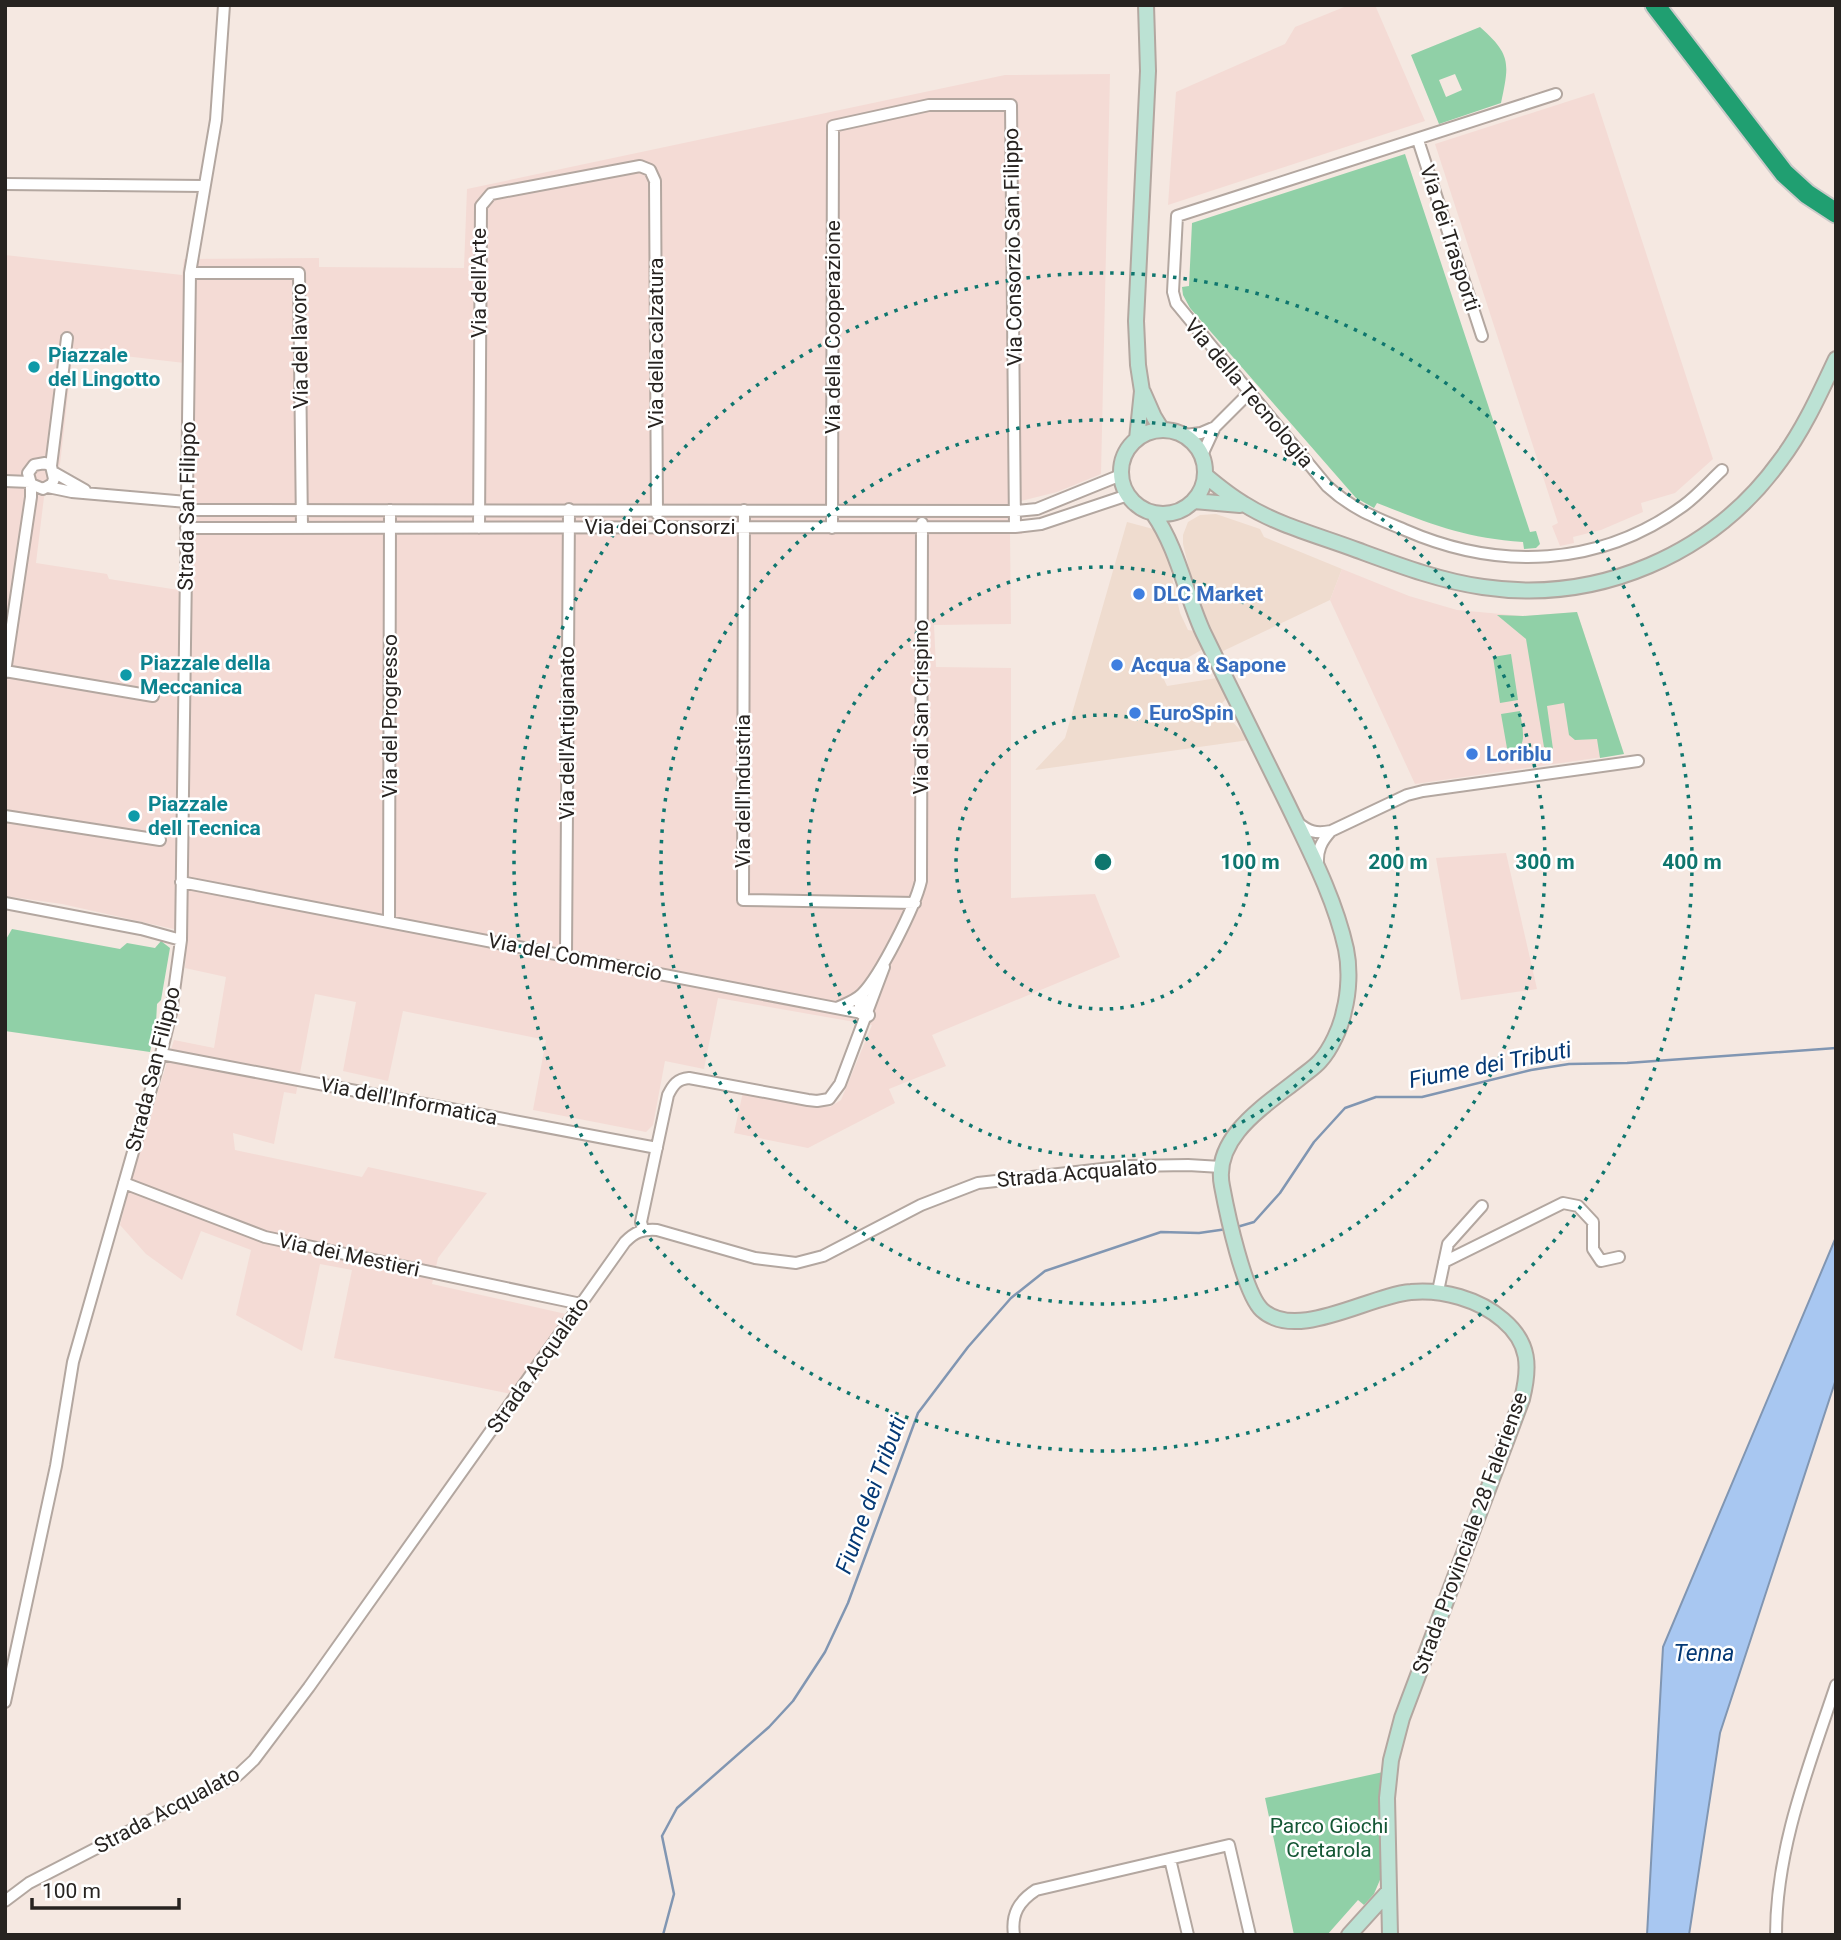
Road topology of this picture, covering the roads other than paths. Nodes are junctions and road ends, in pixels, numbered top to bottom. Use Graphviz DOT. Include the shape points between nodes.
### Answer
graph roads {
  1 [pos="1146,5"];
  2 [pos="1655,5"];
  3 [pos="224,6"];
  4 [pos="1556,94"];
  5 [pos="833,126"];
  6 [pos="1418,140"];
  7 [pos="640,166"];
  8 [pos="5,184"];
  9 [pos="204,186"];
  10 [pos="1836,213"];
  11 [pos="190,273"];
  12 [pos="1482,337"];
  13 [pos="66,338"];
  14 [pos="1836,359"];
  15 [pos="1142,391"];
  16 [pos="1249,393"];
  17 [pos="1215,427"];
  18 [pos="1162,429"];
  19 [pos="1185,435"];
  20 [pos="1138,439"];
  21 [pos="1202,455"];
  22 [pos="51,464"];
  23 [pos="30,469"];
  24 [pos="1722,470"];
  25 [pos="1121,475"];
  26 [pos="1206,475"];
  27 [pos="9,480"];
  28 [pos="36,488"];
  29 [pos="94,494"];
  30 [pos="1128,495"];
  31 [pos="1194,501"];
  32 [pos="1245,505"];
  33 [pos="187,506"];
  34 [pos="301,509"];
  35 [pos="569,509"];
  36 [pos="390,510"];
  37 [pos="479,510"];
  38 [pos="656,510"];
  39 [pos="744,510"];
  40 [pos="922,510"];
  41 [pos="833,511"];
  42 [pos="1015,511"];
  43 [pos="1180,511"];
  44 [pos="1153,513"];
  45 [pos="569,527"];
  46 [pos="657,527"];
  47 [pos="744,527"];
  48 [pos="922,527"];
  49 [pos="1015,527"];
  50 [pos="187,528"];
  51 [pos="302,528"];
  52 [pos="390,528"];
  53 [pos="479,528"];
  54 [pos="832,528"];
  55 [pos="1174,548"];
  56 [pos="8,631"];
  57 [pos="5,671"];
  58 [pos="153,696"];
  59 [pos="1638,761"];
  60 [pos="5,816"];
  61 [pos="1295,820"];
  62 [pos="1321,837"];
  63 [pos="160,839"];
  64 [pos="1309,850"];
  65 [pos="1318,868"];
  66 [pos="181,883"];
  67 [pos="5,903"];
  68 [pos="915,903"];
  69 [pos="389,922"];
  70 [pos="181,940"];
  71 [pos="888,955"];
  72 [pos="566,956"];
  73 [pos="863,994"];
  74 [pos="837,1007"];
  75 [pos="864,1014"];
  76 [pos="161,1054"];
  77 [pos="657,1148"];
  78 [pos="1221,1167"];
  79 [pos="124,1183"];
  80 [pos="1482,1206"];
  81 [pos="643,1229"];
  82 [pos="1619,1257"];
  83 [pos="1444,1262"];
  84 [pos="1438,1292"];
  85 [pos="581,1304"];
  86 [pos="1836,1685"];
  87 [pos="5,1702"];
  88 [pos="1170,1859"];
  89 [pos="1388,1892"];
  90 [pos="5,1901"];
  91 [pos="1369,1913"];
  92 [pos="1390,1923"];
  93 [pos="1350,1933"];
  94 [pos="1014,1935"];
  95 [pos="1188,1935"];
  96 [pos="1250,1935"];
  97 [pos="1776,1935"];
  1 -- 15 [label="main road" via="1148,71 1136,321"];
  2 -- 10 [label="highway" via="1784,173"];
  3 -- 9 [label="street, Strada San Filippo" via="216,120"];
  4 -- 6 [label="street, Via della Tecnologia"];
  5 -- 41 [label="street, Via della Cooperazione"];
  5 -- 42 [label="street, Via Consorzio San Filippo" via="929,105 1011,105"];
  6 -- 12 [label="street, Via dei Trasporti"];
  6 -- 16 [label="street, Via della Tecnologia" via="1177,216 1175,303"];
  7 -- 37 [label="street, Via dell'Arte" via="491,194 481,206"];
  7 -- 38 [label="street, Via della calzatura" via="650,170 656,181"];
  8 -- 9 [label="street"];
  9 -- 11 [label="street, Strada San Filippo"];
  11 -- 33 [label="street, Strada San Filippo"];
  11 -- 34 [label="street, Via del lavoro" via="299,273"];
  13 -- 22 [label="street"];
  14 -- 32 [label="main road" via="1781,461 1754,492 1727,517 1670,556 1629,576 1584,587 1535,591 1484,587 1391,562"];
  15 -- 18 [label="main road"];
  15 -- 20 [label="main road"];
  16 -- 17 [label="street"];
  16 -- 24 [label="street, Via della Tecnologia" via="1346,503 1415,535 1484,555 1552,556 1622,540 1685,505"];
  17 -- 19 [label="street"];
  17 -- 21 [label="street"];
  18 -- 19 [label="main road"];
  18 -- 20 [label="main road"];
  19 -- 21 [label="main road"];
  20 -- 25 [label="main road" via="1128,449"];
  21 -- 26 [label="main road"];
  22 -- 23 [label="street" via="34,464"];
  22 -- 28 [label="street" via="52,484"];
  22 -- 29 [label="street" via="73,485"];
  23 -- 27 [label="street"];
  23 -- 28 [label="street"];
  25 -- 30 [label="main road"];
  25 -- 42 [label="street, Via dei Consorzi" via="1037,509"];
  26 -- 31 [label="main road"];
  26 -- 32 [label="main road"];
  27 -- 28 [label="street, Via dei Consorzi"];
  28 -- 29 [label="street, Via dei Consorzi"];
  28 -- 56 [label="street"];
  29 -- 33 [label="street, Via dei Consorzi"];
  30 -- 44 [label="main road"];
  30 -- 49 [label="street, Via dei Consorzi" via="1041,524"];
  31 -- 32 [label="main road"];
  31 -- 43 [label="main road"];
  33 -- 34 [label="street, Via dei Consorzi"];
  33 -- 50 [label="street, Strada San Filippo"];
  34 -- 36 [label="street, Via dei Consorzi"];
  34 -- 51 [label="street, Via del lavoro"];
  35 -- 37 [label="street, Via dei Consorzi"];
  35 -- 38 [label="street, Via dei Consorzi"];
  35 -- 45 [label="street, Via dell'Artigianato"];
  36 -- 37 [label="street, Via dei Consorzi"];
  36 -- 52 [label="street, Via del Progresso"];
  37 -- 53 [label="street, Via dell'Arte"];
  38 -- 39 [label="street, Via dei Consorzi"];
  38 -- 46 [label="street, Via della calzatura"];
  39 -- 41 [label="street, Via dei Consorzi"];
  39 -- 47 [label="street, Via dell'Industria"];
  40 -- 41 [label="street, Via dei Consorzi"];
  40 -- 42 [label="street, Via dei Consorzi"];
  40 -- 48 [label="street, Via di San Crispino"];
  41 -- 54 [label="street, Via della Cooperazione"];
  42 -- 49 [label="street, Via Consorzio San Filippo"];
  43 -- 44 [label="main road"];
  43 -- 55 [label="main road"];
  44 -- 55 [label="main road"];
  45 -- 46 [label="street, Via dei Consorzi"];
  45 -- 53 [label="street, Via dei Consorzi"];
  45 -- 72 [label="street, Via dell'Artigianato"];
  46 -- 47 [label="street, Via dei Consorzi"];
  47 -- 54 [label="street, Via dei Consorzi"];
  47 -- 68 [label="street, Via dell'Industria" via="743,900"];
  48 -- 49 [label="street, Via dei Consorzi"];
  48 -- 54 [label="street, Via dei Consorzi"];
  48 -- 68 [label="street, Via di San Crispino" via="921,881"];
  50 -- 51 [label="street, Via dei Consorzi"];
  50 -- 66 [label="street, Strada San Filippo"];
  51 -- 52 [label="street, Via dei Consorzi"];
  52 -- 53 [label="street, Via dei Consorzi"];
  52 -- 69 [label="street, Via del Progresso"];
  55 -- 61 [label="main road" via="1196,616"];
  56 -- 57 [label="street"];
  57 -- 58 [label="street"];
  59 -- 62 [label="street" via="1423,791"];
  60 -- 63 [label="street"];
  61 -- 62 [label="street"];
  61 -- 64 [label="main road"];
  62 -- 64 [label="street" via="1309,842"];
  62 -- 65 [label="street"];
  64 -- 65 [label="main road"];
  65 -- 78 [label="main road" via="1347,953 1344,1012 1320,1061 1244,1123"];
  66 -- 69 [label="street, Via del Commercio"];
  66 -- 70 [label="street, Strada San Filippo"];
  67 -- 70 [label="street"];
  68 -- 71 [label="street"];
  69 -- 72 [label="street, Via del Commercio"];
  70 -- 76 [label="street, Strada San Filippo"];
  71 -- 73 [label="street"];
  71 -- 75 [label="street"];
  72 -- 74 [label="street, Via del Commercio"];
  73 -- 74 [label="street"];
  73 -- 75 [label="street" via="860,1006"];
  74 -- 75 [label="street, Via del Commercio"];
  75 -- 77 [label="street" via="840,1084 829,1099 808,1100 682,1079 668,1096"];
  76 -- 77 [label="street, Via dell'Informatica"];
  76 -- 79 [label="street, Strada San Filippo"];
  77 -- 81 [label="street"];
  78 -- 81 [label="street, Strada Acqualato" via="1129,1166 978,1183 796,1264"];
  78 -- 84 [label="main road, Strada Provinciale 28 Faleriense" via="1239,1253 1252,1296 1263,1311 1284,1321 1306,1321 1407,1292"];
  79 -- 85 [label="street, Via dei Mestieri" via="265,1237"];
  79 -- 87 [label="street, Strada San Filippo" via="73,1362 56,1466"];
  80 -- 83 [label="street" via="1448,1244"];
  81 -- 85 [label="street, Strada Acqualato" via="625,1242"];
  82 -- 83 [label="street" via="1601,1261 1593,1249 1593,1222 1578,1206 1563,1203"];
  83 -- 84 [label="street"];
  84 -- 89 [label="main road, Strada Provinciale 28 Faleriense" via="1498,1315 1525,1350 1528,1376 1402,1718 1387,1798"];
  85 -- 90 [label="street, Strada Acqualato" via="317,1676 246,1768 29,1883"];
  86 -- 97 [label="street" via="1782,1860"];
  88 -- 94 [label="street" via="1036,1890 1017,1907"];
  88 -- 95 [label="street"];
  88 -- 96 [label="street" via="1229,1845"];
  89 -- 91 [label="main road"];
  89 -- 92 [label="main road, Strada Provinciale 28 Faleriense"];
  91 -- 92 [label="main road" via="1378,1910"];
  91 -- 93 [label="main road"];
  92 -- 93 [label="main road"];
}
